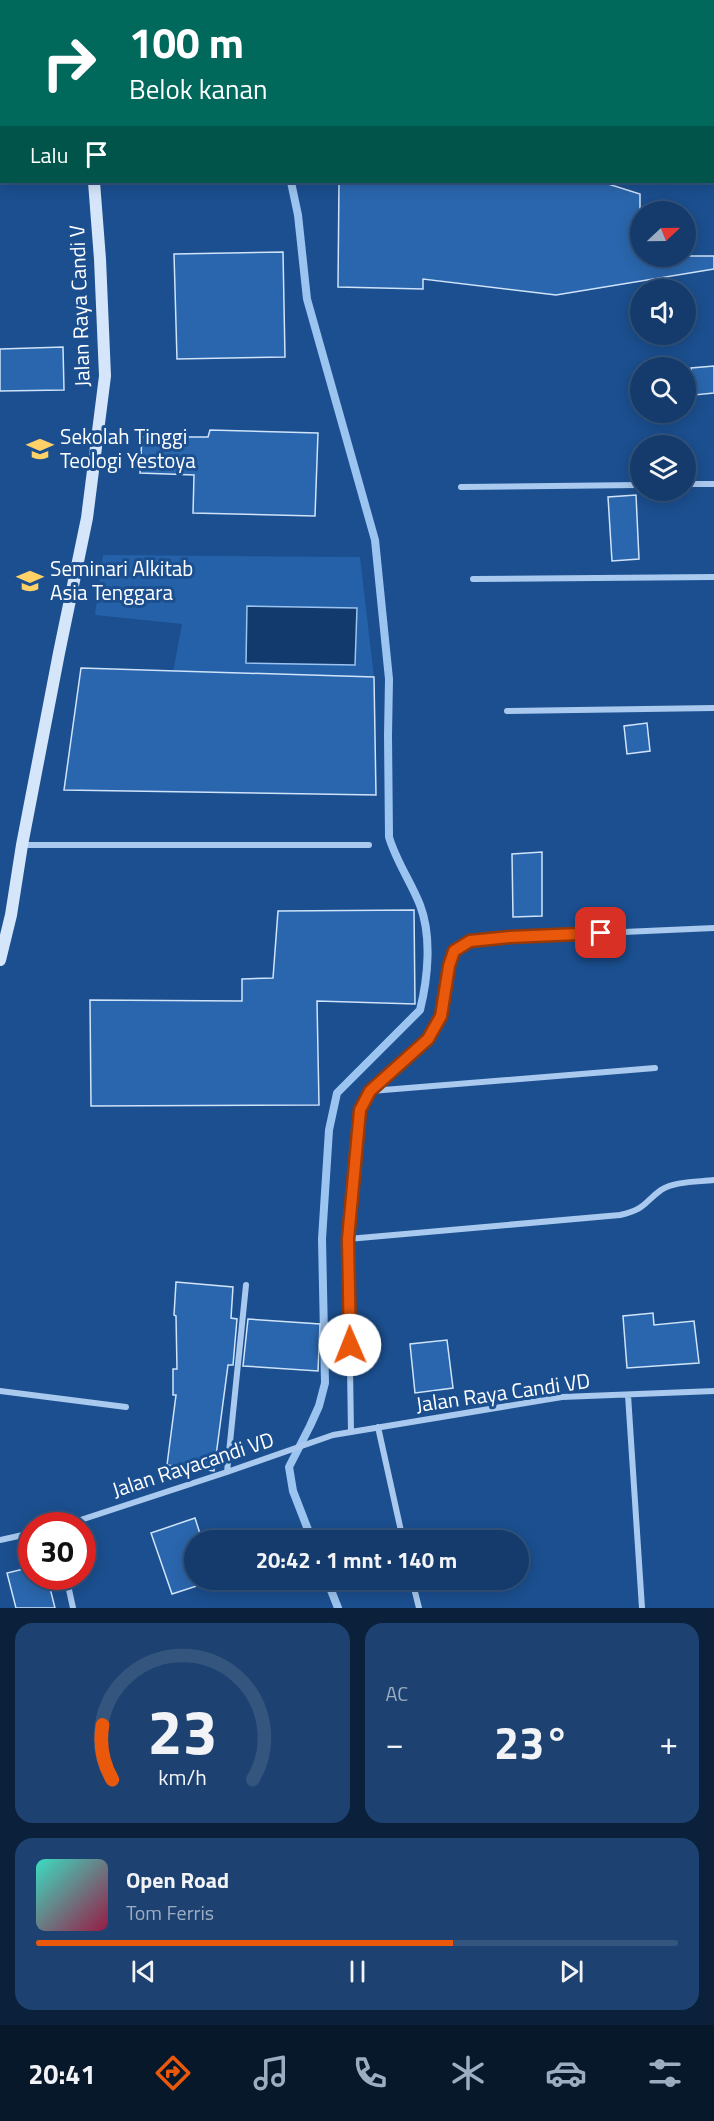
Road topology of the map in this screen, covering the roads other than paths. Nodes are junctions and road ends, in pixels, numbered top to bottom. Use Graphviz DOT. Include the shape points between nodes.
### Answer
graph roads {
  1 [pos="93,183"];
  2 [pos="696,484"];
  3 [pos="714,484"];
  4 [pos="630,485"];
  5 [pos="461,487"];
  6 [pos="714,577"];
  7 [pos="473,579"];
  8 [pos="714,708"];
  9 [pos="507,711"];
  10 [pos="369,844"];
  11 [pos="22,845"];
  12 [pos="714,928"];
  13 [pos="0,960"];
  14 [pos="655,1068"];
  15 [pos="370,1091"];
  16 [pos="714,1180"];
  17 [pos="348,1239"];
  18 [pos="246,1285"];
  19 [pos="714,1390"];
  20 [pos="0,1391"];
  21 [pos="628,1395"];
  22 [pos="126,1407"];
  23 [pos="378,1427"];
  24 [pos="351,1432"];
  25 [pos="333,1435"];
  26 [pos="227,1472"];
  27 [pos="96,1515"];
  28 [pos="402,1530"];
  29 [pos="18,1536"];
  30 [pos="0,1540"];
  31 [pos="69,1590"];
  32 [pos="414,1590"];
  33 [pos="73,1608"];
  34 [pos="419,1608"];
  35 [pos="642,1608"];
  1 -- 11 [label="street, Jalan Raya Candi V" via="105,376 87,518"];
  2 -- 3 [label="street"];
  4 -- 5 [label="street"];
  6 -- 7 [label="street"];
  8 -- 9 [label="street"];
  10 -- 11 [label="street"];
  11 -- 13 [label="street, Jalan Raya Candi V"];
  12 -- 15 [label="street" via="470,941 454,951 441,1016 428,1039"];
  14 -- 15 [label="street"];
  15 -- 17 [label="street" via="360,1110"];
  16 -- 17 [label="street" via="662,1190 644,1207 620,1215"];
  17 -- 24 [label="street"];
  18 -- 26 [label="street"];
  19 -- 21 [label="street, Jalan Raya Candi VD"];
  20 -- 22 [label="street"];
  21 -- 23 [label="street, Jalan Raya Candi VD" via="562,1397"];
  21 -- 35 [label="street"];
  23 -- 24 [label="street, Jalan Raya Candi VD"];
  23 -- 28 [label="street"];
  24 -- 25 [label="street, Jalan Raya Candi VD"];
  25 -- 26 [label="street, Jalan Rayacandi VD"];
  26 -- 27 [label="street, Jalan Rayacandi VD"];
  29 -- 30 [label="street"];
  31 -- 33 [label="street"];
  32 -- 34 [label="street"];
}
